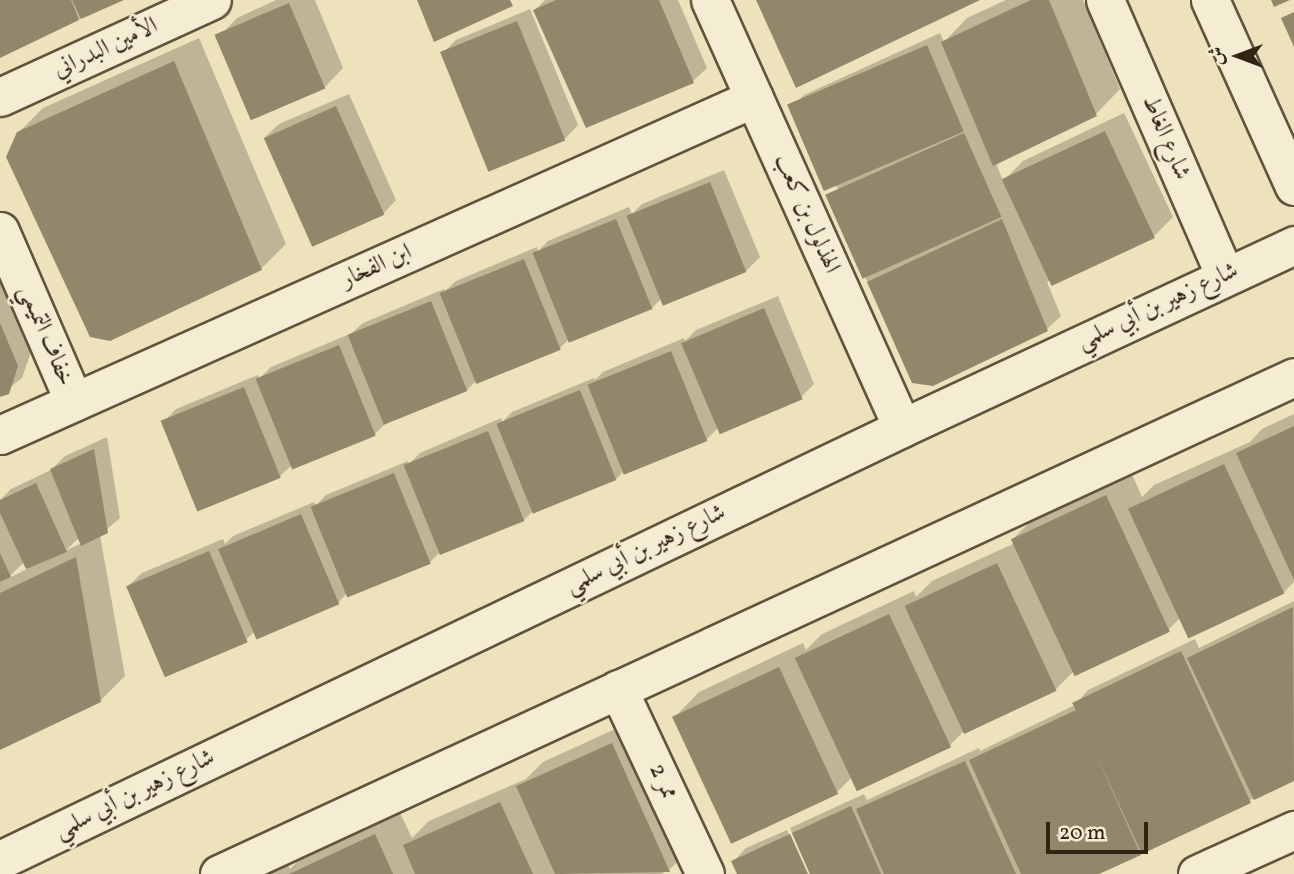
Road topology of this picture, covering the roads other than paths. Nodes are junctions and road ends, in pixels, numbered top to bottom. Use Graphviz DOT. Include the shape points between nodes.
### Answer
graph roads {
  1 [pos="212,0"];
  2 [pos="710,0"];
  3 [pos="1105,0"];
  4 [pos="1210,0"];
  5 [pos="0,97"];
  6 [pos="754,98"];
  7 [pos="1294,186"];
  8 [pos="0,231"];
  9 [pos="1294,245"];
  10 [pos="1225,276"];
  11 [pos="1294,377"];
  12 [pos="74,402"];
  13 [pos="902,428"];
  14 [pos="0,435"];
  15 [pos="618,689"];
  16 [pos="1294,830"];
  17 [pos="0,860"];
  18 [pos="219,874"];
  19 [pos="705,874"];
  20 [pos="1197,874"];
  1 -- 5 [label="street, الأمين البدراني"];
  2 -- 6 [label="street, الهذلول بن كعب"];
  3 -- 10 [label="street, شارع الغاط"];
  4 -- 7 [label="street"];
  6 -- 12 [label="street, ابن الفخار"];
  6 -- 13 [label="street, الهذلول بن كعب"];
  8 -- 12 [label="street, خفاف التميمي"];
  9 -- 10 [label="street, شارع زهير بن أبي سلمي"];
  10 -- 13 [label="street, شارع زهير بن أبي سلمي"];
  11 -- 15 [label="street"];
  12 -- 14 [label="street, ابن الفخار"];
  13 -- 17 [label="street, شارع زهير بن أبي سلمي"];
  15 -- 18 [label="street"];
  15 -- 19 [label="street, ممر 2"];
  16 -- 20 [label="street"];
}
